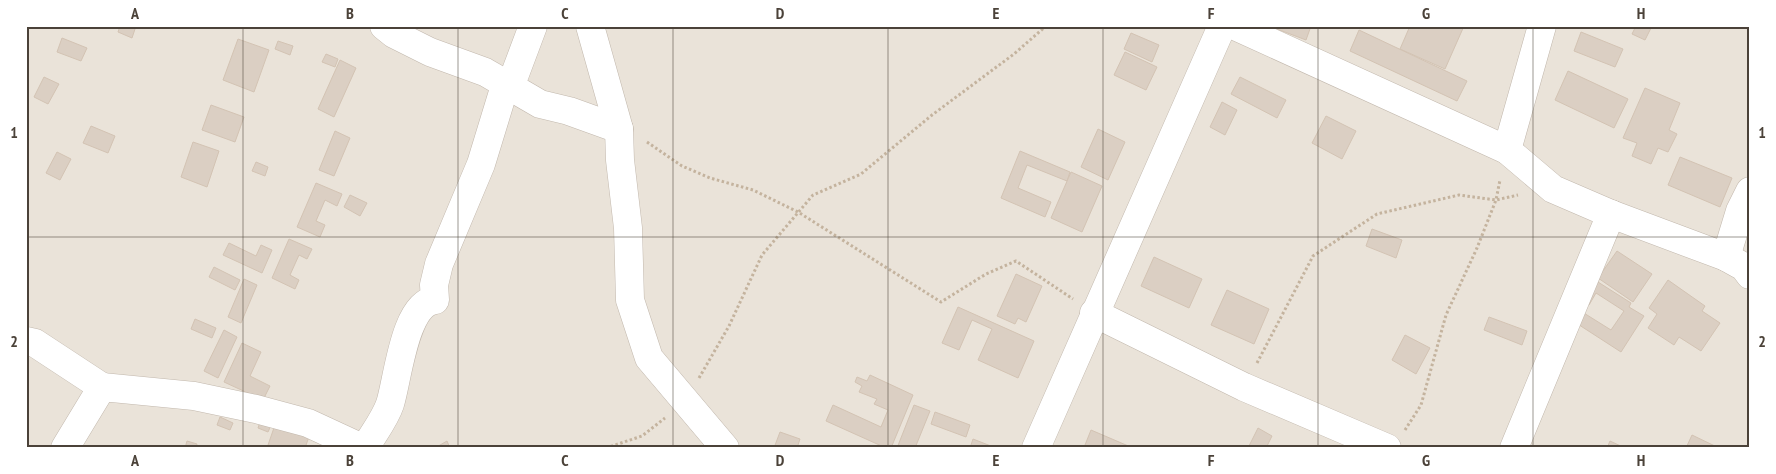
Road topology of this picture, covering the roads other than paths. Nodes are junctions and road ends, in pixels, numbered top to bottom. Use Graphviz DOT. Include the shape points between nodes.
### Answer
graph roads {
  1 [pos="384,26"];
  2 [pos="533,26"];
  3 [pos="590,26"];
  4 [pos="1222,26"];
  5 [pos="1236,26"];
  6 [pos="1542,26"];
  7 [pos="508,85"];
  8 [pos="619,129"];
  9 [pos="1507,150"];
  10 [pos="1750,191"];
  11 [pos="1612,214"];
  12 [pos="1726,257"];
  13 [pos="1750,275"];
  14 [pos="1094,313"];
  15 [pos="26,341"];
  16 [pos="102,387"];
  17 [pos="1395,441"];
  18 [pos="65,448"];
  19 [pos="362,448"];
  20 [pos="365,448"];
  21 [pos="725,448"];
  22 [pos="1036,448"];
  23 [pos="1514,448"];
  1 -- 7 [label="street" via="430,52 485,72"];
  2 -- 7 [label="street"];
  3 -- 8 [label="street"];
  4 -- 14 [label="street"];
  5 -- 9 [label="street"];
  6 -- 9 [label="street"];
  7 -- 8 [label="street" via="540,104"];
  7 -- 20 [label="street" via="481,164 439,264 434,285 435,300 420,308 408,331 390,406"];
  8 -- 21 [label="street" via="628,228 630,300 648,358"];
  9 -- 11 [label="street" via="1553,189"];
  10 -- 12 [label="street" via="1740,211"];
  11 -- 12 [label="street"];
  11 -- 23 [label="street"];
  12 -- 13 [label="street" via="1744,267"];
  14 -- 17 [label="street" via="1244,387"];
  14 -- 22 [label="street"];
  15 -- 16 [label="street" via="35,343"];
  16 -- 18 [label="street"];
  16 -- 19 [label="street" via="194,396 256,409 308,424"];
}
